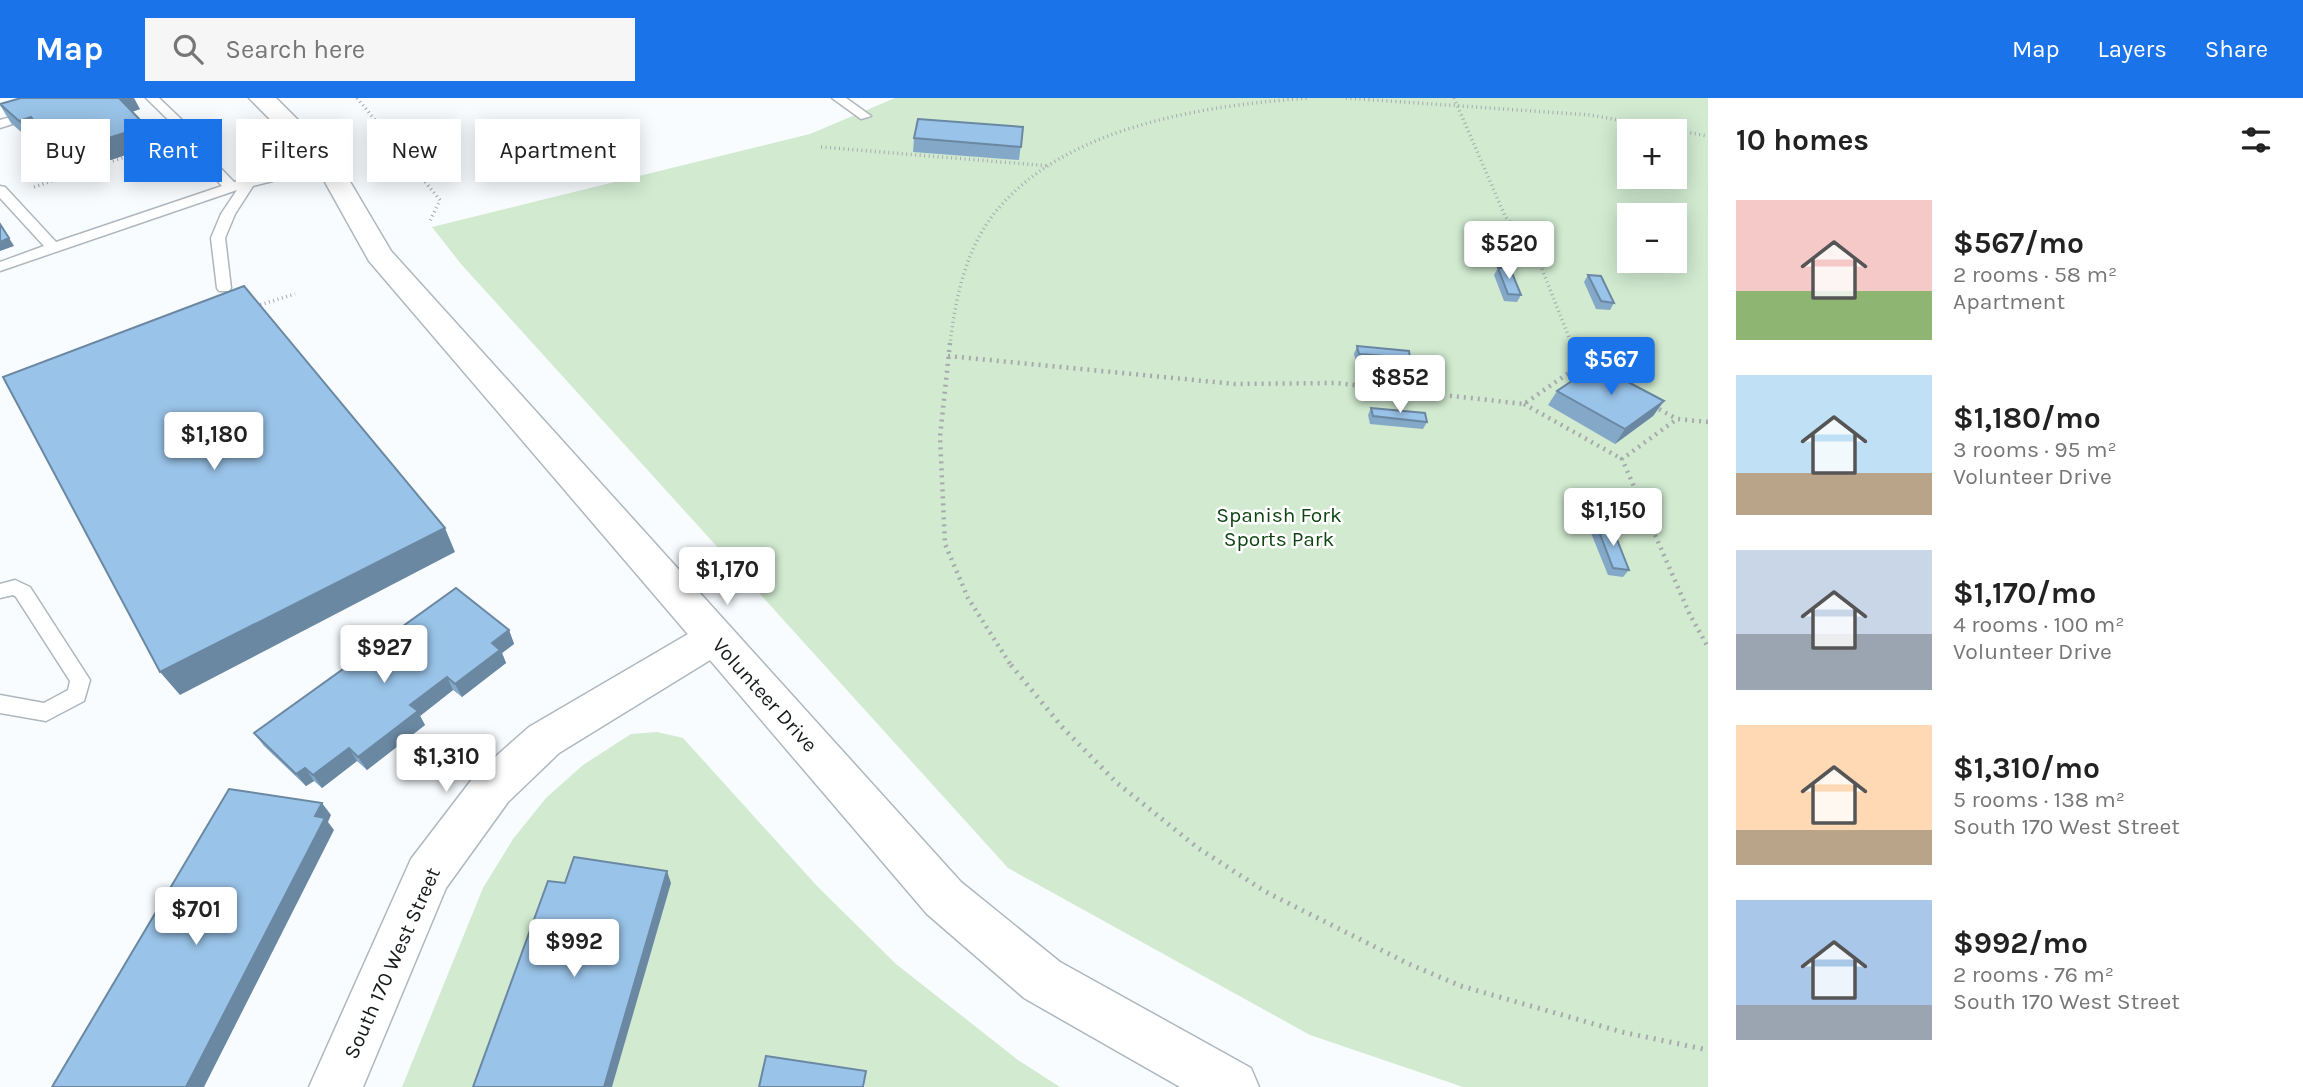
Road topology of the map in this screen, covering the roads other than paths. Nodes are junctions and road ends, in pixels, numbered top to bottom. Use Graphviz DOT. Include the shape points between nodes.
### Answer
graph roads {
  1 [pos="87,98"];
  2 [pos="152,98"];
  3 [pos="261,98"];
  4 [pos="838,98"];
  5 [pos="865,116"];
  6 [pos="286,119"];
  7 [pos="0,124"];
  8 [pos="255,182"];
  9 [pos="338,182"];
  10 [pos="247,184"];
  11 [pos="231,187"];
  12 [pos="0,190"];
  13 [pos="53,248"];
  14 [pos="0,267"];
  15 [pos="224,288"];
  16 [pos="0,591"];
  17 [pos="714,638"];
  18 [pos="0,704"];
  19 [pos="336,1087"];
  20 [pos="1232,1087"];
  1 -- 7 [label="lane"];
  2 -- 11 [label="lane" via="199,143 200,154"];
  3 -- 6 [label="street, Volunteer Drive"];
  4 -- 5 [label="lane"];
  8 -- 10 [label="lane"];
  9 -- 17 [label="street, Volunteer Drive" via="379,255"];
  10 -- 11 [label="lane"];
  10 -- 15 [label="lane" via="218,238"];
  11 -- 13 [label="lane"];
  12 -- 13 [label="lane"];
  13 -- 14 [label="lane"];
  16 -- 18 [label="lane" via="15,587 23,592 80,680 77,695 46,712"];
  17 -- 19 [label="street, South 170 West Street" via="544,740 492,788 428,874"];
  17 -- 20 [label="street, Volunteer Drive" via="944,898 1042,980"];
}
